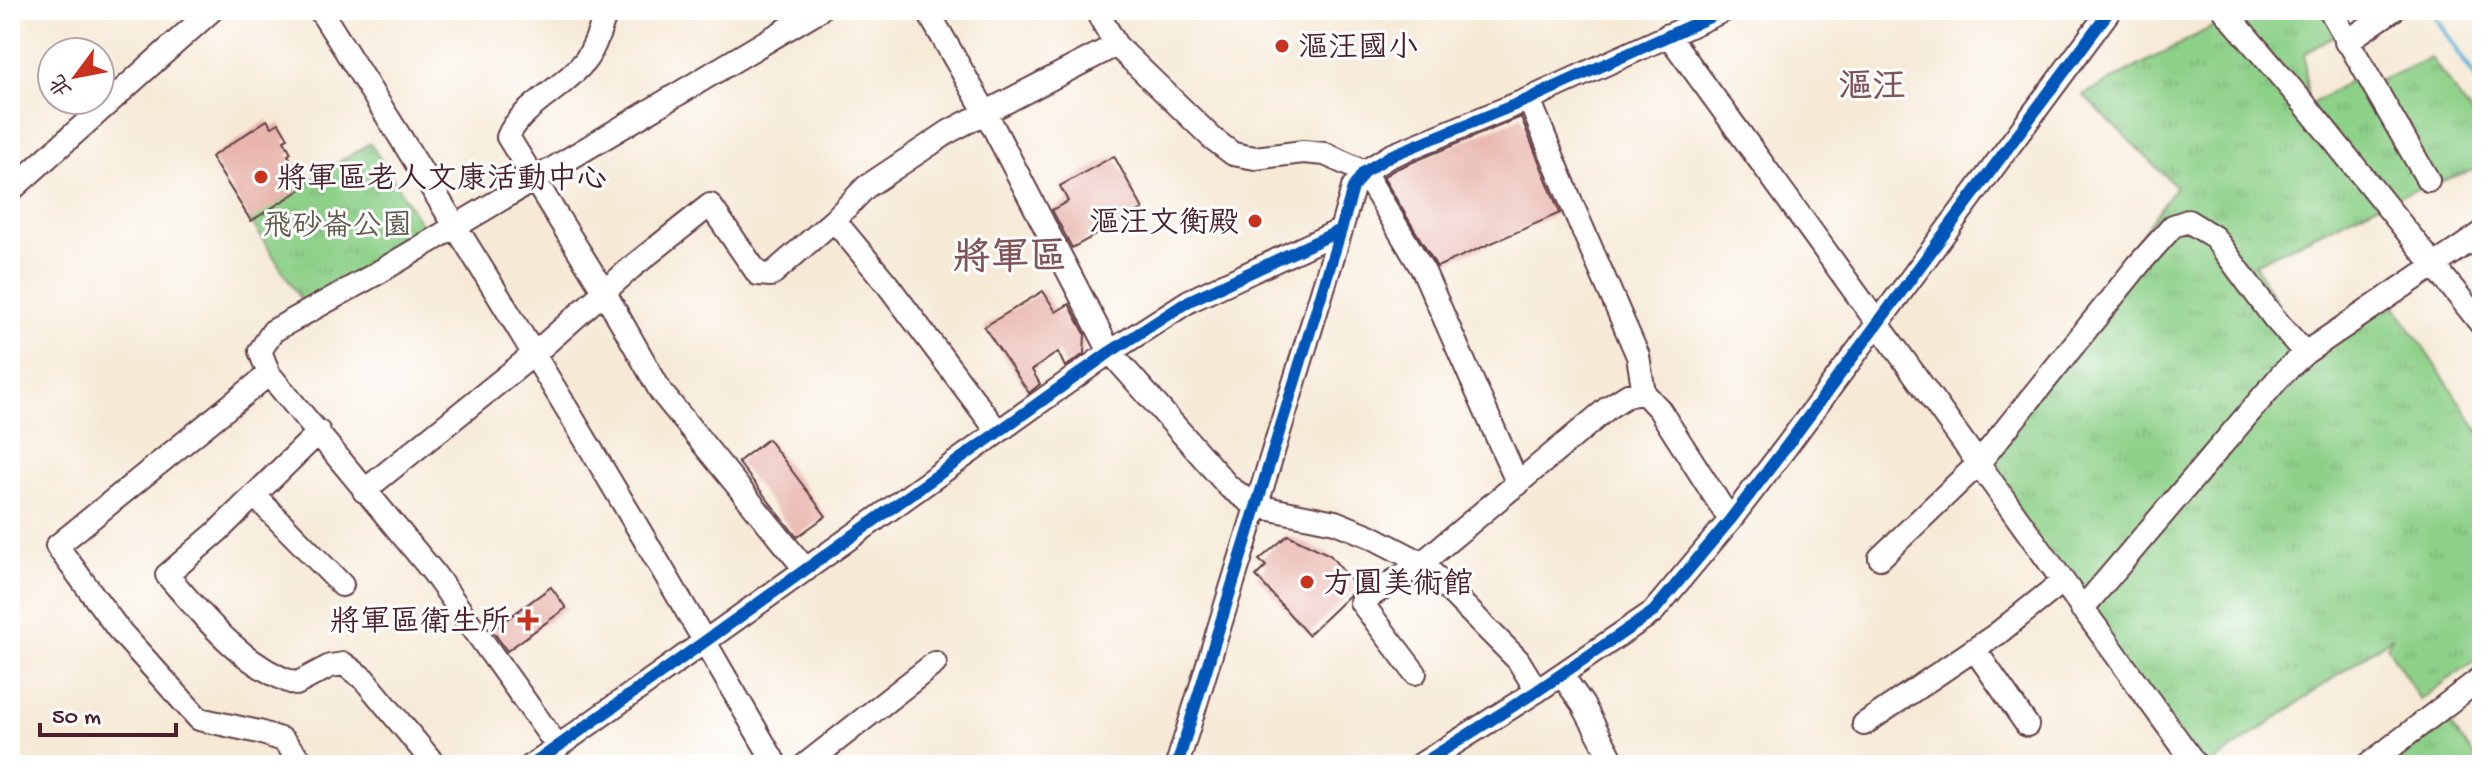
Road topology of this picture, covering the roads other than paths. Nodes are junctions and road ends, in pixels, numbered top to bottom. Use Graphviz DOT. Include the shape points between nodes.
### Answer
graph roads {
  1 [pos="212,10"];
  2 [pos="320,10"];
  3 [pos="607,10"];
  4 [pos="819,10"];
  5 [pos="927,10"];
  6 [pos="1096,10"];
  7 [pos="2110,10"];
  8 [pos="2224,10"];
  9 [pos="2330,10"];
  10 [pos="2393,10"];
  11 [pos="1717,12"];
  12 [pos="1668,35"];
  13 [pos="2346,42"];
  14 [pos="1116,45"];
  15 [pos="1529,99"];
  16 [pos="986,113"];
  17 [pos="1364,172"];
  18 [pos="534,180"];
  19 [pos="2428,180"];
  20 [pos="10,191"];
  21 [pos="834,220"];
  22 [pos="457,225"];
  23 [pos="1341,230"];
  24 [pos="2482,233"];
  25 [pos="2435,265"];
  26 [pos="605,293"];
  27 [pos="1877,323"];
  28 [pos="2482,325"];
  29 [pos="1110,352"];
  30 [pos="2305,353"];
  31 [pos="534,354"];
  32 [pos="269,374"];
  33 [pos="1644,393"];
  34 [pos="319,432"];
  35 [pos="998,432"];
  36 [pos="1977,465"];
  37 [pos="1518,484"];
  38 [pos="364,491"];
  39 [pos="255,496"];
  40 [pos="1256,506"];
  41 [pos="1730,520"];
  42 [pos="1880,558"];
  43 [pos="1422,563"];
  44 [pos="806,570"];
  45 [pos="2062,582"];
  46 [pos="342,585"];
  47 [pos="2082,609"];
  48 [pos="705,641"];
  49 [pos="1975,650"];
  50 [pos="935,663"];
  51 [pos="1415,673"];
  52 [pos="1562,675"];
  53 [pos="2482,677"];
  54 [pos="1537,691"];
  55 [pos="1864,724"];
  56 [pos="2027,725"];
  57 [pos="558,747"];
  58 [pos="305,765"];
  59 [pos="435,765"];
  60 [pos="532,765"];
  61 [pos="776,765"];
  62 [pos="805,765"];
  63 [pos="1177,765"];
  64 [pos="1420,765"];
  65 [pos="1615,765"];
  66 [pos="2196,765"];
  67 [pos="2368,765"];
  1 -- 20 [label="street"];
  2 -- 22 [label="street"];
  3 -- 18 [label="street" via="587,60 513,123 508,137"];
  4 -- 18 [label="street"];
  5 -- 16 [label="street"];
  6 -- 14 [label="street"];
  7 -- 27 [label="street"];
  8 -- 25 [label="street"];
  9 -- 13 [label="street"];
  10 -- 13 [label="street"];
  11 -- 12 [label="street"];
  12 -- 15 [label="street"];
  12 -- 27 [label="street"];
  13 -- 19 [label="street"];
  14 -- 16 [label="street"];
  14 -- 17 [label="street" via="1233,154 1325,154"];
  15 -- 17 [label="street" via="1390,156"];
  15 -- 33 [label="street" via="1638,356"];
  16 -- 21 [label="street" via="866,187"];
  16 -- 29 [label="street"];
  17 -- 23 [label="street" via="1353,188"];
  17 -- 37 [label="street" via="1424,272"];
  18 -- 22 [label="street"];
  18 -- 26 [label="street"];
  21 -- 26 [label="street" via="771,275 758,274 710,205"];
  21 -- 35 [label="street"];
  22 -- 31 [label="street"];
  22 -- 32 [label="street" via="273,331 260,351"];
  23 -- 29 [label="street" via="1189,301"];
  23 -- 40 [label="street"];
  24 -- 25 [label="street"];
  25 -- 28 [label="street"];
  25 -- 30 [label="street"];
  26 -- 31 [label="street"];
  26 -- 44 [label="street" via="661,392"];
  27 -- 36 [label="street"];
  27 -- 41 [label="street"];
  29 -- 35 [label="street"];
  29 -- 40 [label="street" via="1229,487"];
  30 -- 36 [label="street" via="2214,237 2188,221 2173,226"];
  30 -- 47 [label="street"];
  31 -- 38 [label="street"];
  31 -- 48 [label="street"];
  32 -- 34 [label="street"];
  32 -- 58 [label="street" via="57,546 118,629 199,719 283,740"];
  33 -- 37 [label="street" via="1628,395 1609,407"];
  33 -- 41 [label="street"];
  34 -- 38 [label="street"];
  34 -- 39 [label="street"];
  35 -- 44 [label="street"];
  36 -- 42 [label="street"];
  36 -- 45 [label="street"];
  37 -- 43 [label="street"];
  38 -- 57 [label="street" via="433,572"];
  39 -- 46 [label="street"];
  39 -- 59 [label="street" via="167,575 250,661 280,679 296,684 344,664 354,671"];
  40 -- 43 [label="street" via="1335,522"];
  40 -- 63 [label="street"];
  41 -- 52 [label="street" via="1653,612"];
  43 -- 51 [label="street" via="1361,602"];
  43 -- 54 [label="street" via="1518,660"];
  44 -- 48 [label="street"];
  45 -- 47 [label="street"];
  45 -- 49 [label="street"];
  47 -- 66 [label="street"];
  48 -- 57 [label="street"];
  48 -- 61 [label="street"];
  49 -- 55 [label="street"];
  49 -- 56 [label="street"];
  50 -- 62 [label="street"];
  52 -- 54 [label="street"];
  52 -- 65 [label="street"];
  53 -- 67 [label="street"];
  54 -- 64 [label="street"];
  57 -- 60 [label="street"];
}
